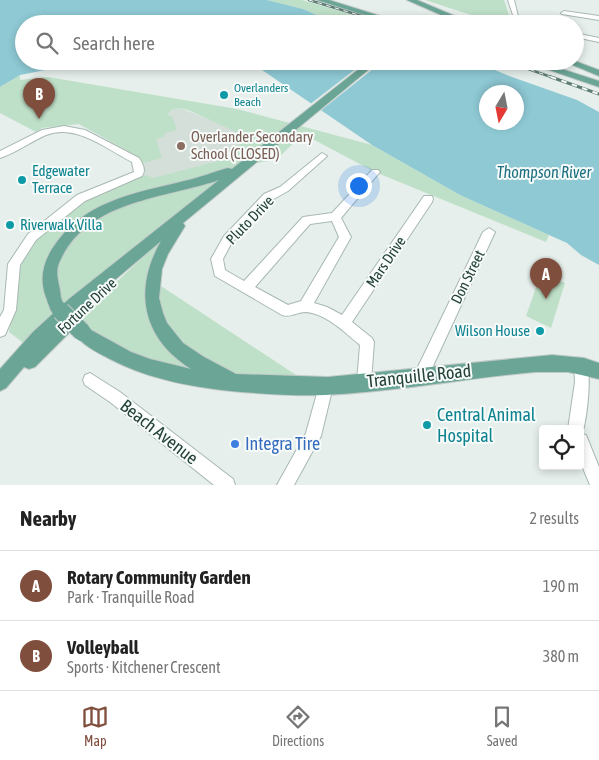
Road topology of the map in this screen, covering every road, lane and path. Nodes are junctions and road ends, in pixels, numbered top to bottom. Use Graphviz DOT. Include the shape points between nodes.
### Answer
graph roads {
  1 [pos="321,0"];
  2 [pos="344,0"];
  3 [pos="511,0"];
  4 [pos="408,2"];
  5 [pos="349,8"];
  6 [pos="564,13"];
  7 [pos="374,15"];
  8 [pos="423,15"];
  9 [pos="446,15"];
  10 [pos="516,15"];
  11 [pos="578,15"];
  12 [pos="584,16"];
  13 [pos="599,18"];
  14 [pos="584,37"];
  15 [pos="599,40"];
  16 [pos="584,68"];
  17 [pos="364,70"];
  18 [pos="559,70"];
  19 [pos="599,73"];
  20 [pos="599,82"];
  21 [pos="0,155"];
  22 [pos="322,156"];
  23 [pos="243,166"];
  24 [pos="375,172"];
  25 [pos="428,199"];
  26 [pos="193,206"];
  27 [pos="335,218"];
  28 [pos="489,232"];
  29 [pos="246,289"];
  30 [pos="5,296"];
  31 [pos="305,306"];
  32 [pos="344,324"];
  33 [pos="0,331"];
  34 [pos="581,365"];
  35 [pos="599,371"];
  36 [pos="421,376"];
  37 [pos="90,380"];
  38 [pos="0,382"];
  39 [pos="364,382"];
  40 [pos="238,384"];
  41 [pos="326,386"];
  42 [pos="577,425"];
  43 [pos="584,451"];
  44 [pos="227,485"];
  45 [pos="285,485"];
  46 [pos="598,485"];
  1 -- 5 [label="main road"];
  2 -- 5 [label="main road"];
  3 -- 10 [label="street"];
  4 -- 8 [label="main road"];
  4 -- 9 [label="main road"];
  5 -- 7 [label="main road"];
  6 -- 11 [label="street"];
  12 -- 13 [label="street"];
  14 -- 15 [label="street"];
  16 -- 19 [label="main road"];
  17 -- 23 [label="main road, Fortune Drive"];
  18 -- 20 [label="main road"];
  21 -- 30 [label="street" via="45,132 73,129 136,160 140,174 81,198 32,237 14,264"];
  22 -- 29 [label="street, Pluto Drive" via="284,189 268,197 228,239 217,259 219,273"];
  23 -- 26 [label="main road, Fortune Drive"];
  23 -- 40 [label="main road, Tranquille Road, bridge" via="186,186 118,203 86,218 60,247 50,269 58,307 82,332 110,350 182,376"];
  24 -- 27 [label="street"];
  25 -- 32 [label="street, Mars Drive"];
  26 -- 38 [label="main road, Fortune Drive" via="24,366"];
  26 -- 40 [label="main road" via="169,238 153,274 150,294 156,318 171,342 198,364"];
  27 -- 29 [label="street" via="307,220"];
  27 -- 31 [label="street" via="345,237"];
  28 -- 36 [label="street, Don Street"];
  29 -- 31 [label="street" via="287,311"];
  30 -- 33 [label="street" via="10,310"];
  31 -- 32 [label="street" via="321,310"];
  32 -- 39 [label="street" via="367,342"];
  34 -- 35 [label="main road, Tranquille Road"];
  34 -- 36 [label="main road, Tranquille Road" via="527,366"];
  34 -- 42 [label="street"];
  36 -- 39 [label="main road, Tranquille Road"];
  37 -- 44 [label="street, Beach Avenue"];
  39 -- 41 [label="main road, Tranquille Road"];
  40 -- 41 [label="main road, Tranquille Road"];
  41 -- 45 [label="street" via="313,436"];
  43 -- 46 [label="street"];
}
